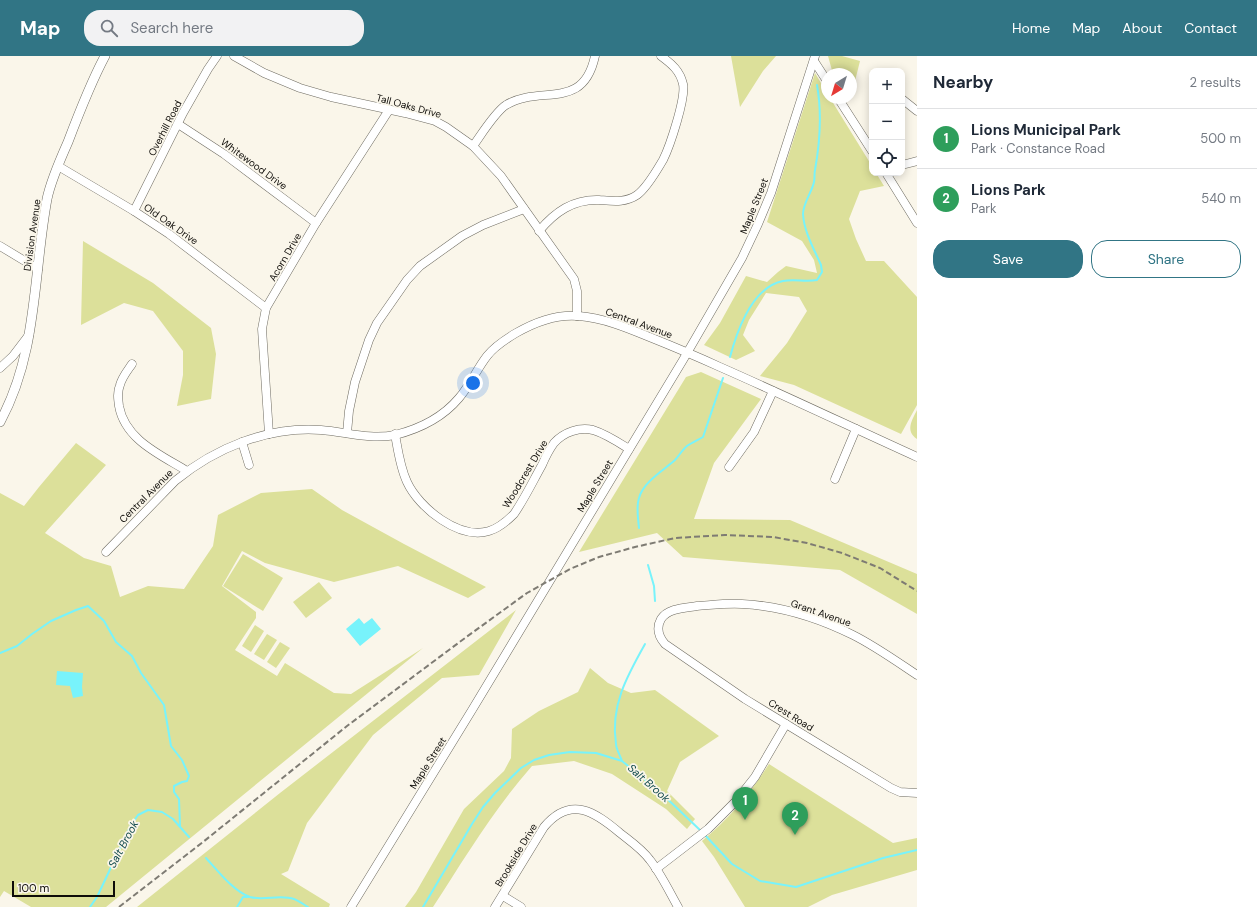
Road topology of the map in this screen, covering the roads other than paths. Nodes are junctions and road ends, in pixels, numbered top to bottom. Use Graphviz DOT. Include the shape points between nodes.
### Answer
graph roads {
  1 [pos="105,56"];
  2 [pos="217,56"];
  3 [pos="234,56"];
  4 [pos="595,56"];
  5 [pos="661,56"];
  6 [pos="815,58"];
  7 [pos="821,70"];
  8 [pos="905,102"];
  9 [pos="842,104"];
  10 [pos="390,110"];
  11 [pos="917,112"];
  12 [pos="178,124"];
  13 [pos="473,146"];
  14 [pos="869,146"];
  15 [pos="917,161"];
  16 [pos="905,164"];
  17 [pos="58,166"];
  18 [pos="888,176"];
  19 [pos="524,209"];
  20 [pos="134,211"];
  21 [pos="316,223"];
  22 [pos="917,223"];
  23 [pos="539,231"];
  24 [pos="0,246"];
  25 [pos="38,268"];
  26 [pos="266,308"];
  27 [pos="577,316"];
  28 [pos="30,334"];
  29 [pos="688,352"];
  30 [pos="132,364"];
  31 [pos="0,368"];
  32 [pos="773,391"];
  33 [pos="0,422"];
  34 [pos="856,429"];
  35 [pos="347,433"];
  36 [pos="269,434"];
  37 [pos="395,434"];
  38 [pos="242,442"];
  39 [pos="629,449"];
  40 [pos="917,457"];
  41 [pos="249,465"];
  42 [pos="729,467"];
  43 [pos="187,471"];
  44 [pos="835,479"];
  45 [pos="106,552"];
  46 [pos="662,640"];
  47 [pos="917,675"];
  48 [pos="786,724"];
  49 [pos="917,793"];
  50 [pos="656,869"];
  51 [pos="503,896"];
  52 [pos="351,907"];
  53 [pos="496,907"];
  54 [pos="521,907"];
  55 [pos="678,907"];
  1 -- 17 [label="street, Division Avenue" via="93,78"];
  2 -- 12 [label="street, Overhill Road"];
  3 -- 10 [label="street, Tall Oaks Drive" via="264,73 300,88"];
  4 -- 13 [label="street" via="592,70 580,86 565,93 527,97 507,104 500,109"];
  5 -- 23 [label="street" via="680,73 684,92 663,160 646,186 637,194 622,201 587,200 568,206 551,218"];
  6 -- 7 [label="street"];
  6 -- 29 [label="street, Maple Street" via="771,193 758,224 742,258"];
  8 -- 11 [label="street"];
  9 -- 14 [label="street"];
  10 -- 13 [label="street, Tall Oaks Drive" via="435,121"];
  10 -- 21 [label="street, Acorn Drive"];
  12 -- 20 [label="street, Overhill Road"];
  12 -- 21 [label="street, Whitewood Drive" via="224,154"];
  13 -- 19 [label="street, Tall Oaks Drive" via="501,176"];
  15 -- 16 [label="street"];
  17 -- 20 [label="street, Old Oak Drive"];
  17 -- 25 [label="street, Division Avenue" via="48,197"];
  18 -- 22 [label="street"];
  19 -- 23 [label="street, Tall Oaks Drive"];
  19 -- 35 [label="street" via="462,236 420,266 407,280 377,323 369,340 355,382"];
  20 -- 26 [label="street, Old Oak Drive" via="169,234"];
  21 -- 26 [label="street, Acorn Drive"];
  23 -- 27 [label="street, Tall Oaks Drive" via="574,279 577,291"];
  24 -- 25 [label="street"];
  25 -- 28 [label="street, Division Avenue"];
  26 -- 36 [label="street, Acorn Drive" via="262,329"];
  27 -- 29 [label="street, Central Avenue" via="612,322"];
  27 -- 37 [label="street, Central Avenue" via="538,322 506,339 487,356 465,390 444,412 418,427"];
  28 -- 31 [label="street"];
  28 -- 33 [label="street, Division Avenue" via="21,373"];
  29 -- 32 [label="street, Central Avenue"];
  29 -- 39 [label="street, Maple Street"];
  30 -- 43 [label="street" via="118,392 123,419 135,436"];
  32 -- 34 [label="street, Central Avenue"];
  32 -- 42 [label="street" via="754,432"];
  34 -- 40 [label="street, Central Avenue"];
  34 -- 44 [label="street"];
  35 -- 36 [label="street, Central Avenue" via="302,429"];
  35 -- 37 [label="street, Central Avenue" via="366,437"];
  36 -- 38 [label="street, Central Avenue"];
  37 -- 39 [label="street, Woodcrest Drive" via="404,475 417,498 429,511 444,521 474,532 496,528 514,514 550,449 563,436 576,430 592,430"];
  38 -- 41 [label="street"];
  38 -- 43 [label="street, Central Avenue"];
  39 -- 52 [label="street, Maple Street"];
  43 -- 45 [label="street, Central Avenue"];
  46 -- 47 [label="street, Grant Avenue" via="658,626 660,620 671,611 715,604 762,606 799,614 838,628 870,644"];
  46 -- 48 [label="street, Crest Road" via="745,699"];
  48 -- 49 [label="street, Crest Road" via="891,788 900,792"];
  48 -- 50 [label="street" via="755,777 736,801 708,829"];
  50 -- 51 [label="street, Brookside Drive" via="632,842 598,816 583,810 571,810 556,815 544,827"];
  50 -- 55 [label="street, Brookside Drive"];
  51 -- 53 [label="street, Brookside Drive"];
  51 -- 54 [label="street"];
}
